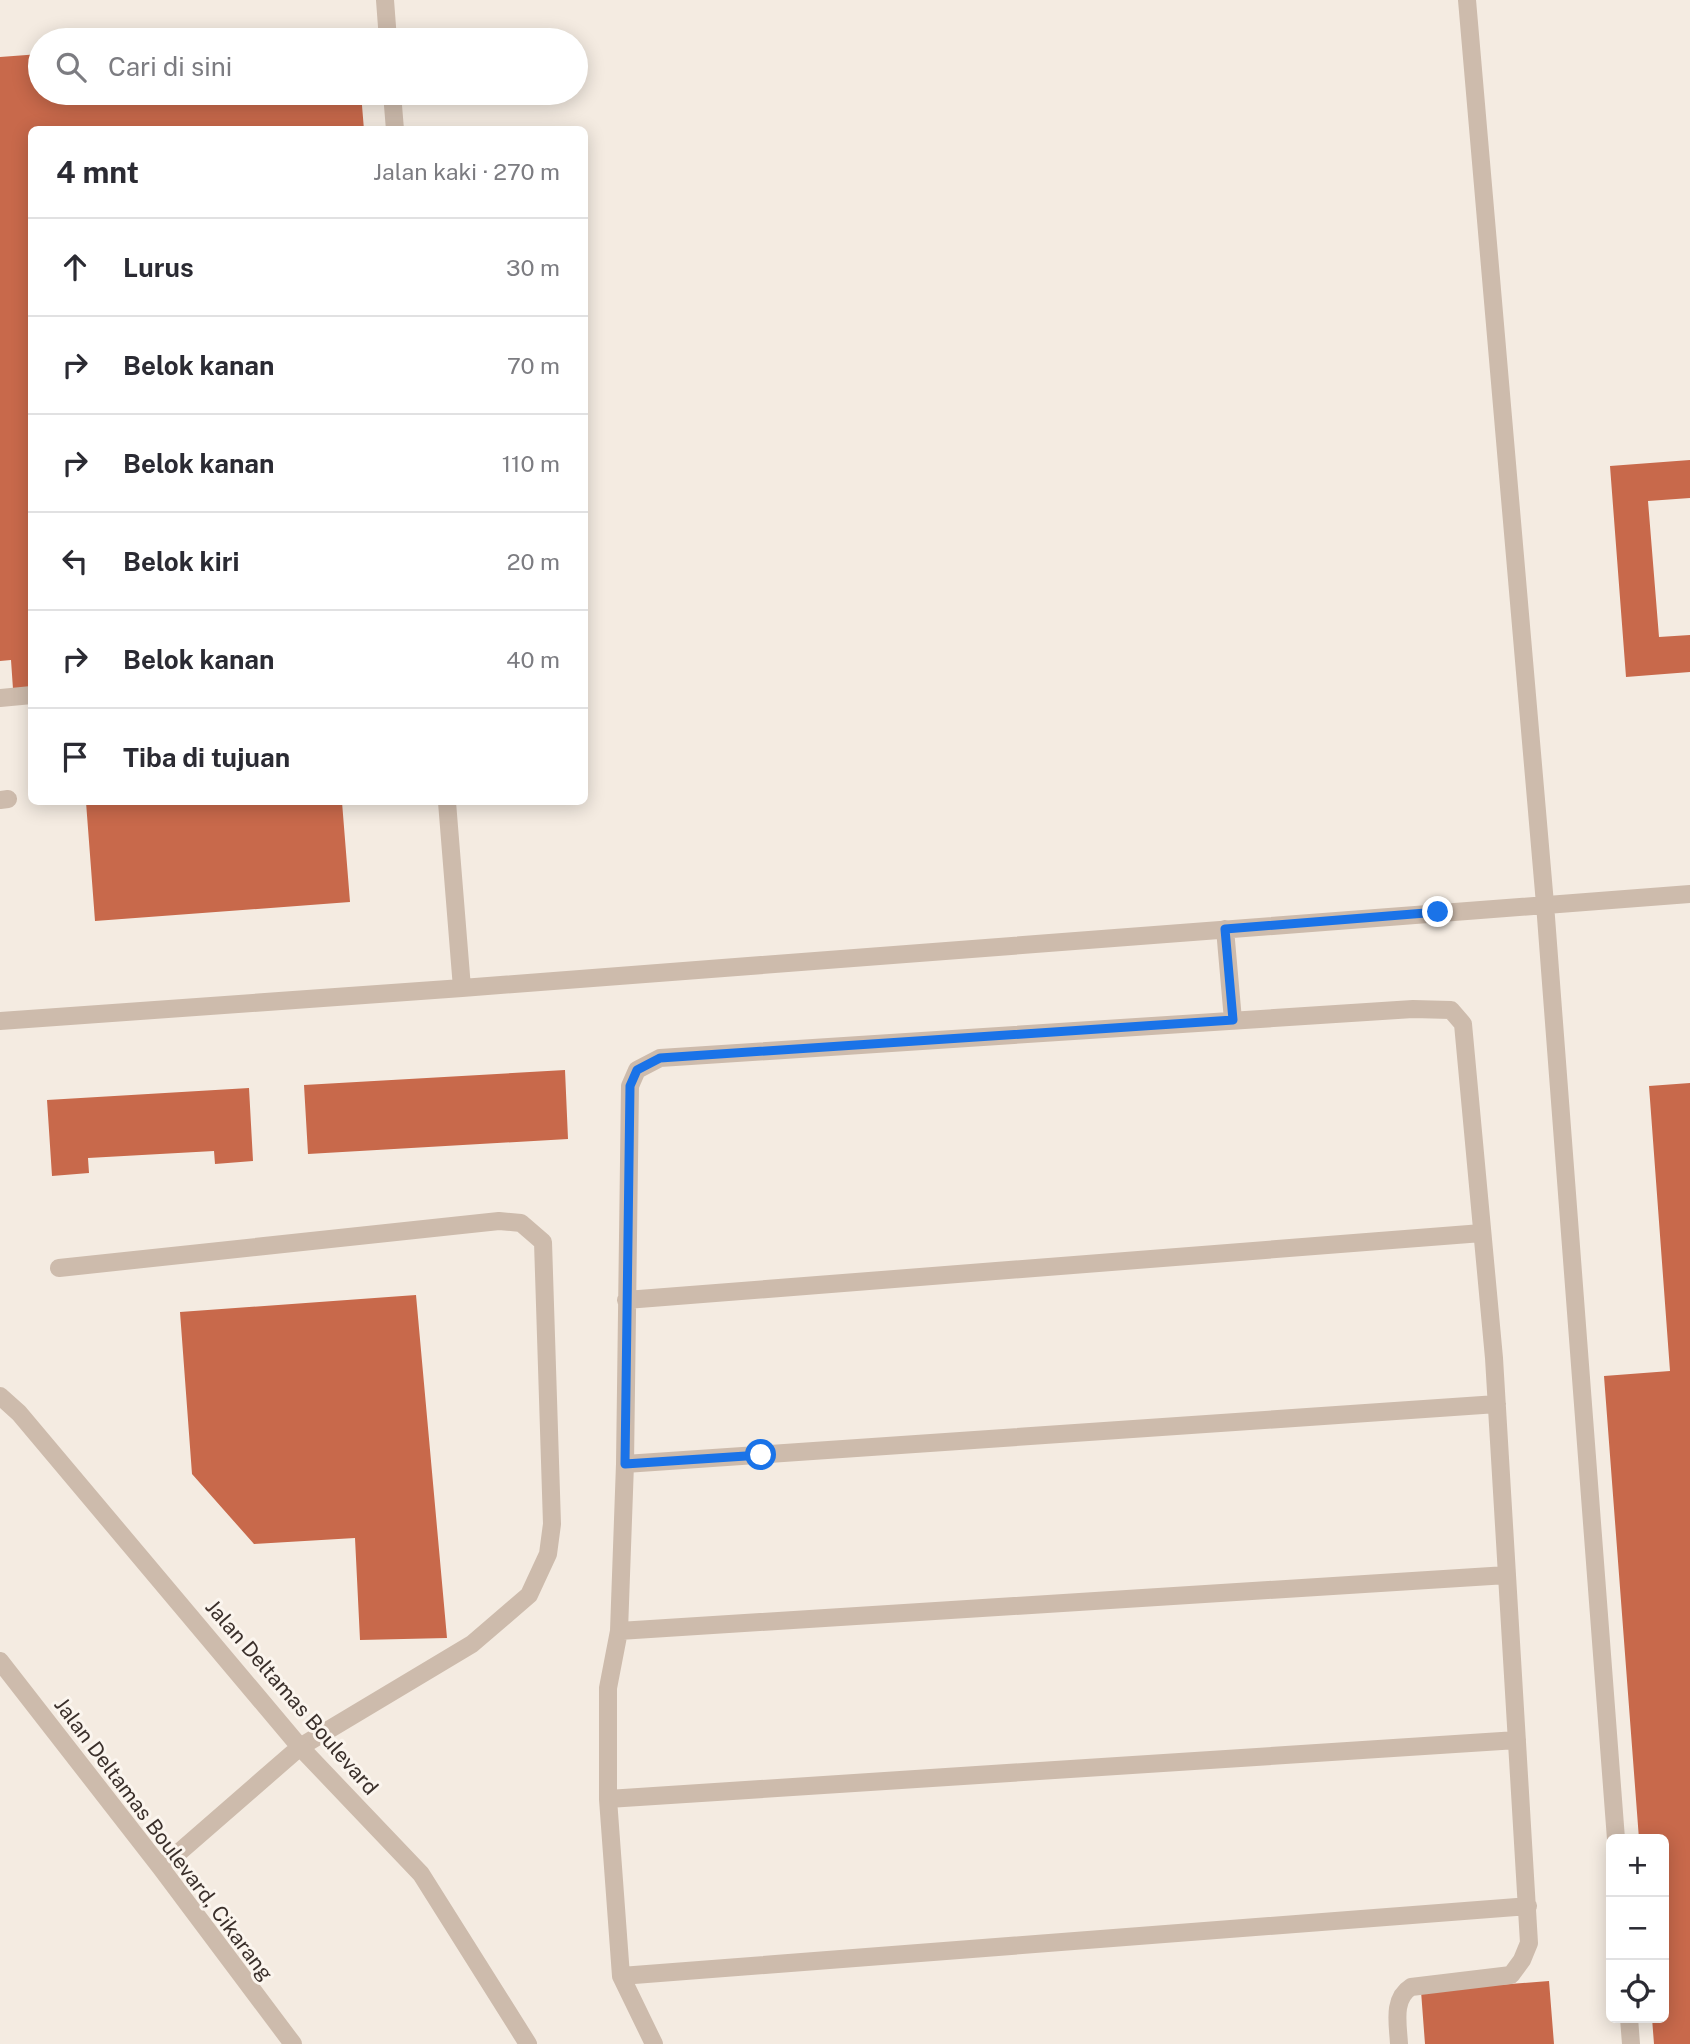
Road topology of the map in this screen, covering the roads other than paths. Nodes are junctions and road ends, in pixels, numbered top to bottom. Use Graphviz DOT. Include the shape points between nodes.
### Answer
graph roads {
  1 [pos="385,0"];
  2 [pos="1467,0"];
  3 [pos="387,28"];
  4 [pos="393,105"];
  5 [pos="395,126"];
  6 [pos="28,695"];
  7 [pos="0,698"];
  8 [pos="447,805"];
  9 [pos="1690,894"];
  10 [pos="1545,904"];
  11 [pos="1225,929"];
  12 [pos="462,988"];
  13 [pos="1233,1020"];
  14 [pos="0,1021"];
  15 [pos="1482,1233"];
  16 [pos="59,1268"];
  17 [pos="626,1300"];
  18 [pos="0,1396"];
  19 [pos="1497,1404"];
  20 [pos="625,1464"];
  21 [pos="1507,1575"];
  22 [pos="619,1631"];
  23 [pos="0,1661"];
  24 [pos="1517,1740"];
  25 [pos="300,1747"];
  26 [pos="608,1799"];
  27 [pos="1616,1834"];
  28 [pos="161,1868"];
  29 [pos="1528,1906"];
  30 [pos="621,1976"];
  31 [pos="1629,2023"];
  32 [pos="293,2044"];
  33 [pos="528,2044"];
  34 [pos="654,2044"];
  35 [pos="1399,2044"];
  36 [pos="1631,2044"];
  1 -- 3 [label="street"];
  2 -- 10 [label="street"];
  4 -- 5 [label="street"];
  6 -- 7 [label="street"];
  8 -- 12 [label="street"];
  9 -- 10 [label="street"];
  10 -- 11 [label="street"];
  10 -- 27 [label="street"];
  11 -- 12 [label="street"];
  11 -- 13 [label="street"];
  12 -- 14 [label="street"];
  13 -- 15 [label="street" via="1451,1010 1463,1024"];
  13 -- 17 [label="street" via="660,1058 637,1070 630,1086"];
  15 -- 17 [label="street"];
  15 -- 19 [label="street"];
  16 -- 25 [label="street" via="499,1221 521,1223 543,1242 552,1524 548,1554 529,1595 472,1644"];
  17 -- 20 [label="street"];
  18 -- 25 [label="street, Jalan Deltamas Boulevard"];
  19 -- 20 [label="street"];
  19 -- 21 [label="street"];
  20 -- 22 [label="street"];
  21 -- 22 [label="street"];
  21 -- 24 [label="street"];
  22 -- 26 [label="street" via="608,1688"];
  23 -- 28 [label="street, Jalan Deltamas Boulevard, Cikarang"];
  24 -- 26 [label="street"];
  24 -- 29 [label="street"];
  25 -- 28 [label="street"];
  25 -- 33 [label="street, Jalan Deltamas Boulevard" via="421,1874"];
  26 -- 30 [label="street"];
  28 -- 32 [label="street, Jalan Deltamas Boulevard, Cikarang"];
  29 -- 30 [label="street"];
  29 -- 35 [label="street" via="1529,1942 1511,1975 1412,1987 1400,1997"];
  30 -- 34 [label="street"];
  31 -- 36 [label="street"];
}
